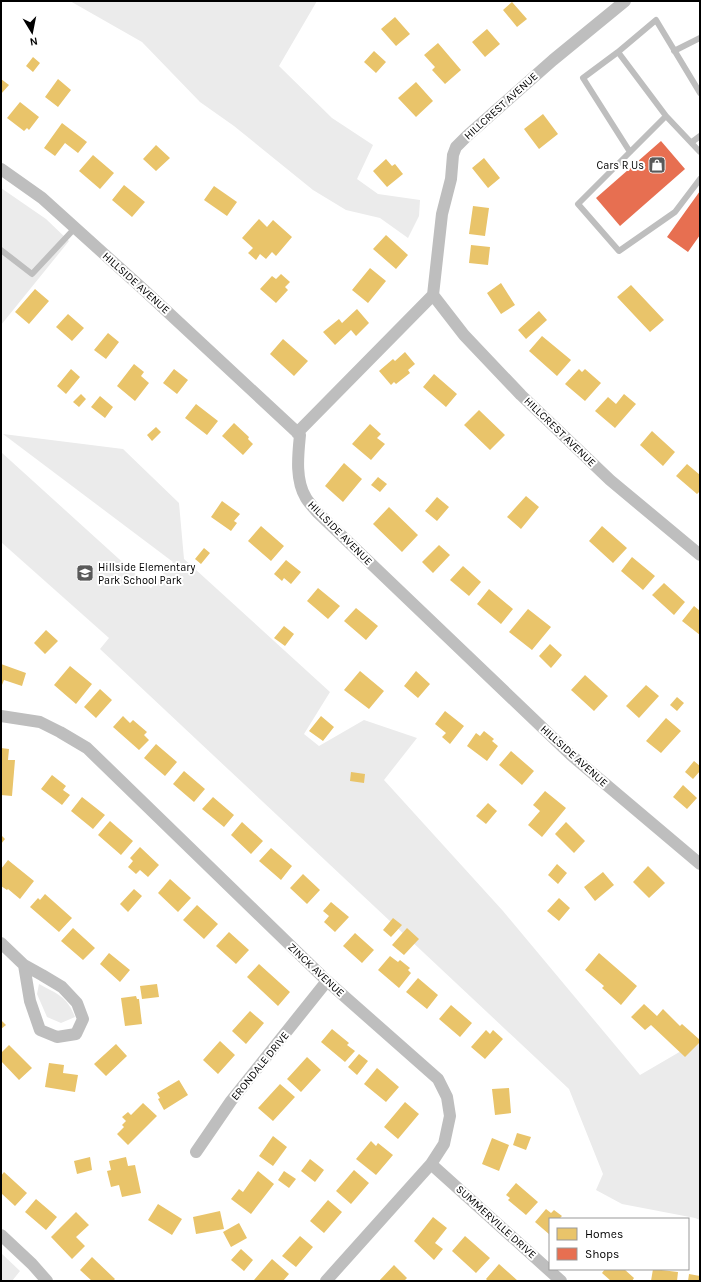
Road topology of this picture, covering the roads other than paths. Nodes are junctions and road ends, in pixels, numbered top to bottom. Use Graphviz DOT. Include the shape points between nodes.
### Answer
graph roads {
  1 [pos="625,1"];
  2 [pos="700,38"];
  3 [pos="674,51"];
  4 [pos="618,52"];
  5 [pos="700,93"];
  6 [pos="666,116"];
  7 [pos="700,136"];
  8 [pos="692,142"];
  9 [pos="630,152"];
  10 [pos="700,152"];
  11 [pos="1,169"];
  12 [pos="700,179"];
  13 [pos="75,228"];
  14 [pos="1,250"];
  15 [pos="433,295"];
  16 [pos="297,433"];
  17 [pos="700,554"];
  18 [pos="1,716"];
  19 [pos="700,864"];
  20 [pos="1,943"];
  21 [pos="24,965"];
  22 [pos="327,981"];
  23 [pos="196,1152"];
  24 [pos="431,1164"];
  25 [pos="1,1235"];
  26 [pos="46,1281"];
  27 [pos="326,1281"];
  28 [pos="561,1281"];
  1 -- 15 [label="street, HILLCREST AVENUE" via="553,60 456,147 442,214"];
  2 -- 3 [label="lane"];
  3 -- 4 [label="lane" via="656,20"];
  3 -- 5 [label="lane"];
  4 -- 6 [label="lane"];
  4 -- 9 [label="lane" via="583,78"];
  6 -- 8 [label="lane"];
  6 -- 9 [label="lane"];
  7 -- 8 [label="lane"];
  8 -- 10 [label="lane"];
  9 -- 12 [label="lane" via="578,204 619,251 675,212"];
  11 -- 13 [label="street, HILLSIDE AVENUE" via="42,198"];
  13 -- 14 [label="lane" via="32,274"];
  13 -- 16 [label="street, HILLSIDE AVENUE"];
  15 -- 16 [label="street"];
  15 -- 17 [label="street, HILLCREST AVENUE" via="464,335 522,395 610,480"];
  16 -- 19 [label="street, HILLSIDE AVENUE" via="300,435 298,466 301,484 305,497 318,513 571,755"];
  18 -- 22 [label="street, ZINCK AVENUE" via="40,722 87,748"];
  20 -- 21 [label="street"];
  21 -- 21 [label="street" via="30,1001 40,1030 57,1037 76,1034 83,1019 77,1003 62,988"];
  22 -- 23 [label="street, ERONDALE DRIVE" via="231,1101"];
  22 -- 24 [label="street, ZINCK AVENUE" via="438,1079 447,1097 450,1116 444,1144"];
  24 -- 27 [label="street, ZINCK AVENUE"];
  24 -- 28 [label="street, SUMMERVILLE DRIVE"];
  25 -- 26 [label="street"];
}
